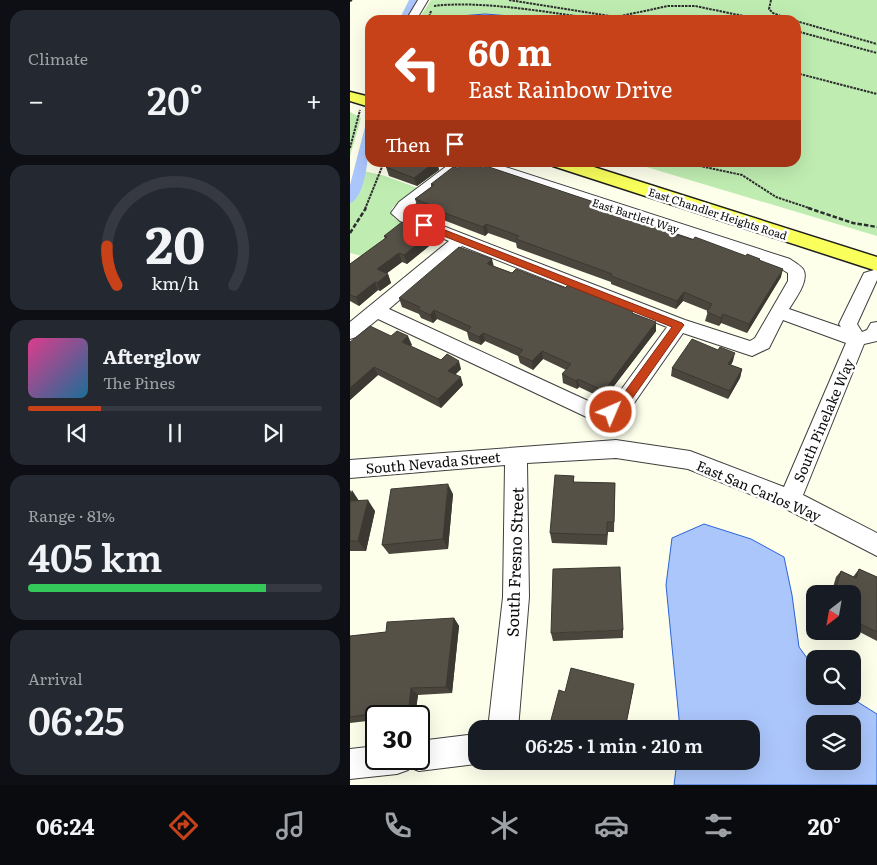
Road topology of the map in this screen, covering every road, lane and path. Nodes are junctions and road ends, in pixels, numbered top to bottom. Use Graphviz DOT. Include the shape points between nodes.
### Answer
graph roads {
  1 [pos="423,0"];
  2 [pos="509,0"];
  3 [pos="771,0"];
  4 [pos="414,15"];
  5 [pos="429,15"];
  6 [pos="570,15"];
  7 [pos="605,15"];
  8 [pos="625,15"];
  9 [pos="738,15"];
  10 [pos="781,15"];
  11 [pos="801,23"];
  12 [pos="801,32"];
  13 [pos="877,44"];
  14 [pos="877,53"];
  15 [pos="801,74"];
  16 [pos="350,86"];
  17 [pos="877,94"];
  18 [pos="363,98"];
  19 [pos="350,148"];
  20 [pos="382,167"];
  21 [pos="454,167"];
  22 [pos="490,167"];
  23 [pos="575,167"];
  24 [pos="614,167"];
  25 [pos="705,167"];
  26 [pos="877,227"];
  27 [pos="350,233"];
  28 [pos="461,239"];
  29 [pos="877,249"];
  30 [pos="877,264"];
  31 [pos="877,274"];
  32 [pos="375,310"];
  33 [pos="779,312"];
  34 [pos="679,325"];
  35 [pos="877,328"];
  36 [pos="350,332"];
  37 [pos="857,340"];
  38 [pos="516,455"];
  39 [pos="350,469"];
  40 [pos="790,500"];
  41 [pos="877,545"];
  42 [pos="504,720"];
  43 [pos="468,751"];
  44 [pos="430,755"];
  45 [pos="365,762"];
  46 [pos="350,764"];
  1 -- 4 [label="street"];
  2 -- 7 [label="path"];
  3 -- 10 [label="path" via="769,9"];
  5 -- 6 [label="path" via="432,6 448,3 526,8"];
  8 -- 9 [label="path" via="663,7 695,6"];
  11 -- 13 [label="path"];
  12 -- 14 [label="path"];
  15 -- 17 [label="path"];
  16 -- 18 [label="main road"];
  18 -- 19 [label="path"];
  20 -- 27 [label="path" via="365,210"];
  21 -- 28 [label="street" via="404,205 399,213"];
  22 -- 33 [label="street, East Bartlett Way" via="784,263 796,272 796,281"];
  23 -- 30 [label="main road, East Chandler Heights Road"];
  24 -- 29 [label="main road, East Chandler Heights Road"];
  25 -- 26 [label="path" via="742,175 776,197 853,223"];
  28 -- 32 [label="street"];
  28 -- 34 [label="street"];
  31 -- 37 [label="street, South Pinelake Way" via="870,276 848,324"];
  32 -- 34 [label="street" via="595,413 611,412 625,400"];
  32 -- 36 [label="street"];
  33 -- 34 [label="street" via="762,343 752,350"];
  33 -- 37 [label="street"];
  35 -- 37 [label="street, South Pinelake Way" via="874,334"];
  37 -- 40 [label="street, South Pinelake Way"];
  38 -- 39 [label="street, South Nevada Street"];
  38 -- 40 [label="street, East San Carlos Way" via="616,449 690,460"];
  38 -- 42 [label="street, South Fresno Street" via="516,597"];
  40 -- 41 [label="street, East San Carlos Way"];
  43 -- 44 [label="street"];
  45 -- 46 [label="street"];
}
